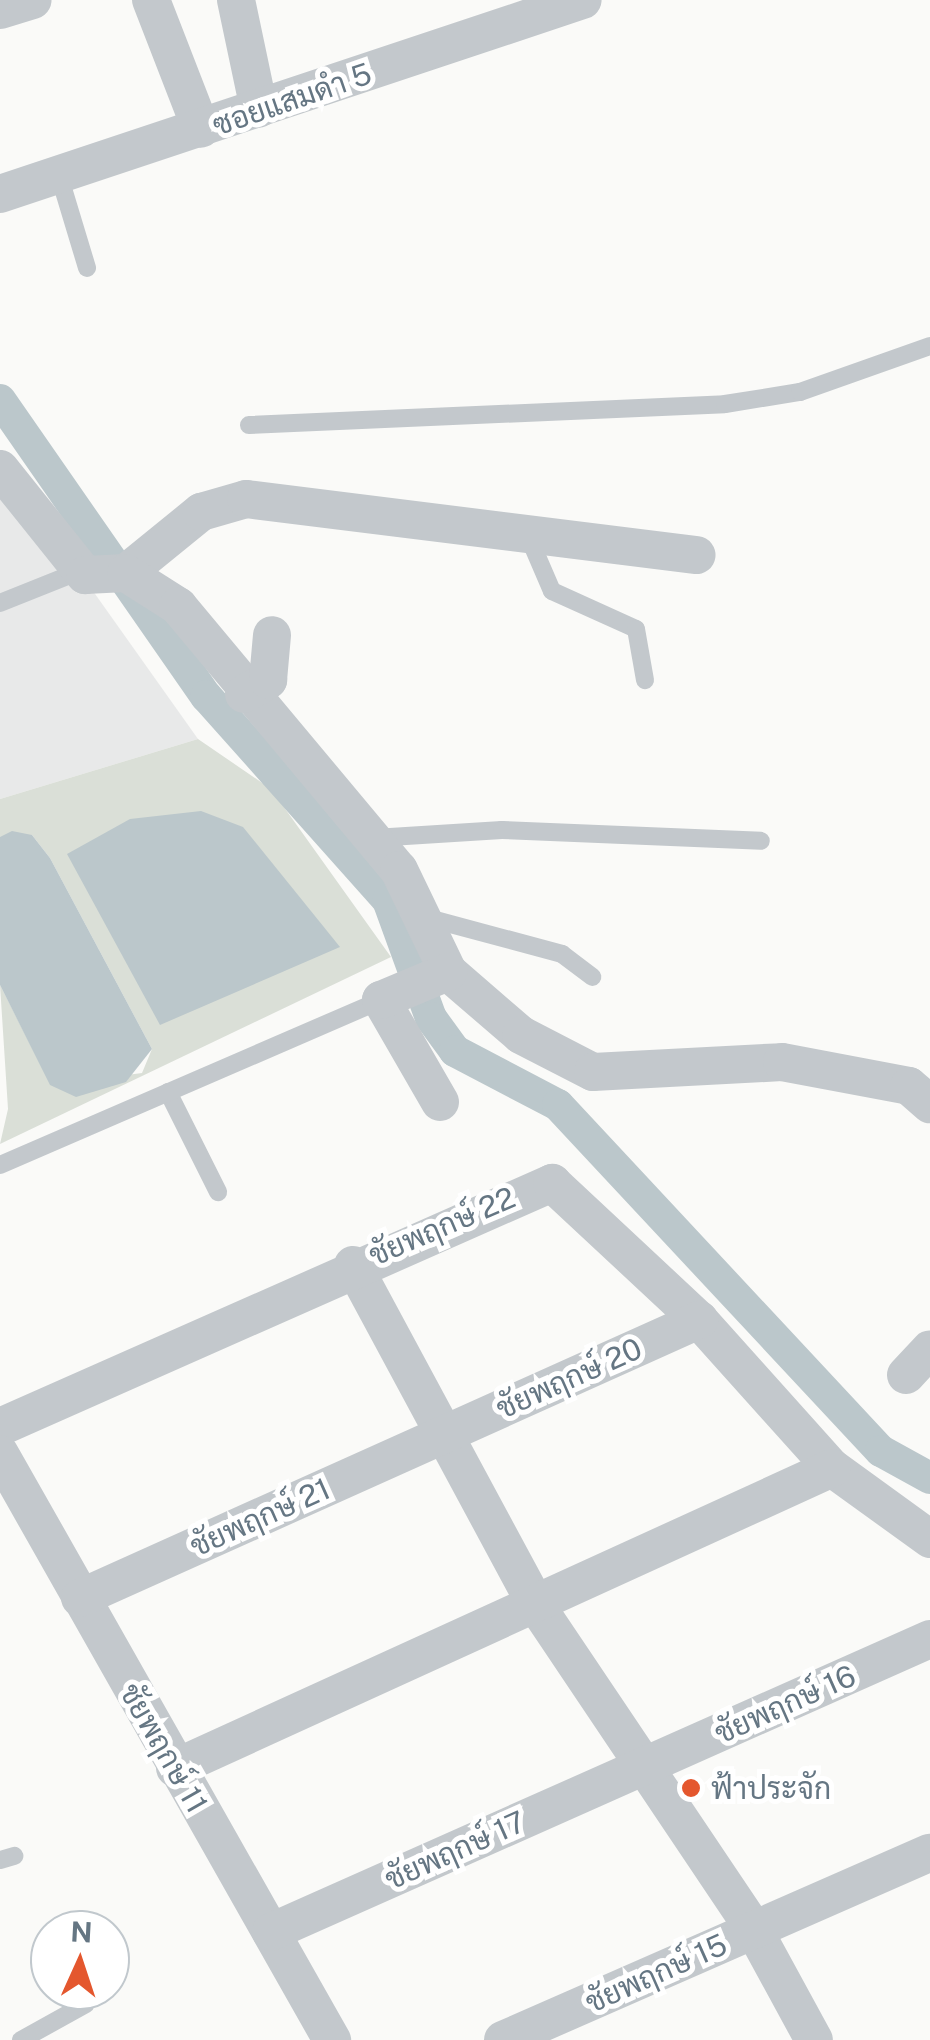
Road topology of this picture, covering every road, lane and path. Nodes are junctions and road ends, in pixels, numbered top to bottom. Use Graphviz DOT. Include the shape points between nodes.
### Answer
graph roads {
  1 [pos="151,0"];
  2 [pos="236,0"];
  3 [pos="582,0"];
  4 [pos="259,109"];
  5 [pos="201,130"];
  6 [pos="59,175"];
  7 [pos="0,194"];
  8 [pos="87,268"];
  9 [pos="930,346"];
  10 [pos="249,425"];
  11 [pos="0,469"];
  12 [pos="528,533"];
  13 [pos="697,555"];
  14 [pos="75,573"];
  15 [pos="126,573"];
  16 [pos="0,603"];
  17 [pos="272,635"];
  18 [pos="645,680"];
  19 [pos="244,694"];
  20 [pos="373,838"];
  21 [pos="761,841"];
  22 [pos="428,918"];
  23 [pos="448,972"];
  24 [pos="592,977"];
  25 [pos="380,1000"];
  26 [pos="168,1092"];
  27 [pos="440,1102"];
  28 [pos="930,1104"];
  29 [pos="0,1165"];
  30 [pos="218,1192"];
  31 [pos="353,1265"];
  32 [pos="699,1320"];
  33 [pos="7,1422"];
  34 [pos="440,1436"];
  35 [pos="0,1454"];
  36 [pos="832,1468"];
  37 [pos="930,1539"];
  38 [pos="80,1598"];
  39 [pos="536,1605"];
  40 [pos="930,1640"];
  41 [pos="175,1768"];
  42 [pos="639,1768"];
  43 [pos="930,1853"];
  44 [pos="754,1930"];
  45 [pos="271,1932"];
  46 [pos="75,2010"];
  47 [pos="21,2040"];
  48 [pos="332,2040"];
  49 [pos="502,2040"];
  50 [pos="814,2040"];
  1 -- 5 [label="street"];
  2 -- 4 [label="street"];
  3 -- 4 [label="street, ซอยแสมดำ 5"];
  4 -- 5 [label="street, ซอยแสมดำ 5"];
  5 -- 6 [label="street, ซอยแสมดำ 5"];
  6 -- 7 [label="street, ซอยแสมดำ 5"];
  6 -- 8 [label="lane"];
  9 -- 10 [label="lane" via="800,392 725,404"];
  11 -- 14 [label="street"];
  12 -- 13 [label="street"];
  12 -- 15 [label="street" via="224,500"];
  12 -- 18 [label="lane" via="552,592 636,629"];
  14 -- 15 [label="street"];
  14 -- 16 [label="lane"];
  15 -- 19 [label="street" via="164,590"];
  17 -- 19 [label="street" via="268,680"];
  19 -- 20 [label="street"];
  20 -- 21 [label="lane" via="502,830"];
  20 -- 22 [label="street"];
  22 -- 23 [label="street"];
  22 -- 24 [label="lane" via="562,954"];
  23 -- 25 [label="street"];
  23 -- 28 [label="street" via="522,1036 593,1072 782,1062 908,1086"];
  25 -- 26 [label="lane"];
  25 -- 27 [label="street"];
  26 -- 29 [label="lane"];
  26 -- 30 [label="lane"];
  31 -- 32 [label="street, ชัยพฤกษ์ 22" via="552,1184 575,1196"];
  31 -- 33 [label="street, ชัยพฤกษ์ 22"];
  31 -- 34 [label="street"];
  32 -- 34 [label="street, ชัยพฤกษ์ 20"];
  32 -- 36 [label="street"];
  34 -- 38 [label="street, ชัยพฤกษ์ 21"];
  34 -- 39 [label="street"];
  35 -- 38 [label="street, ชัยพฤกษ์ 11"];
  36 -- 37 [label="street"];
  36 -- 39 [label="street"];
  38 -- 41 [label="street, ชัยพฤกษ์ 11"];
  39 -- 41 [label="street"];
  39 -- 42 [label="street"];
  40 -- 42 [label="street, ชัยพฤกษ์ 16"];
  41 -- 45 [label="street, ชัยพฤกษ์ 11"];
  42 -- 44 [label="street"];
  42 -- 45 [label="street, ชัยพฤกษ์ 17"];
  43 -- 44 [label="street, ชัยพฤกษ์ 15"];
  44 -- 49 [label="street, ชัยพฤกษ์ 15"];
  44 -- 50 [label="street"];
  45 -- 48 [label="street, ชัยพฤกษ์ 11"];
  46 -- 47 [label="lane"];
}
